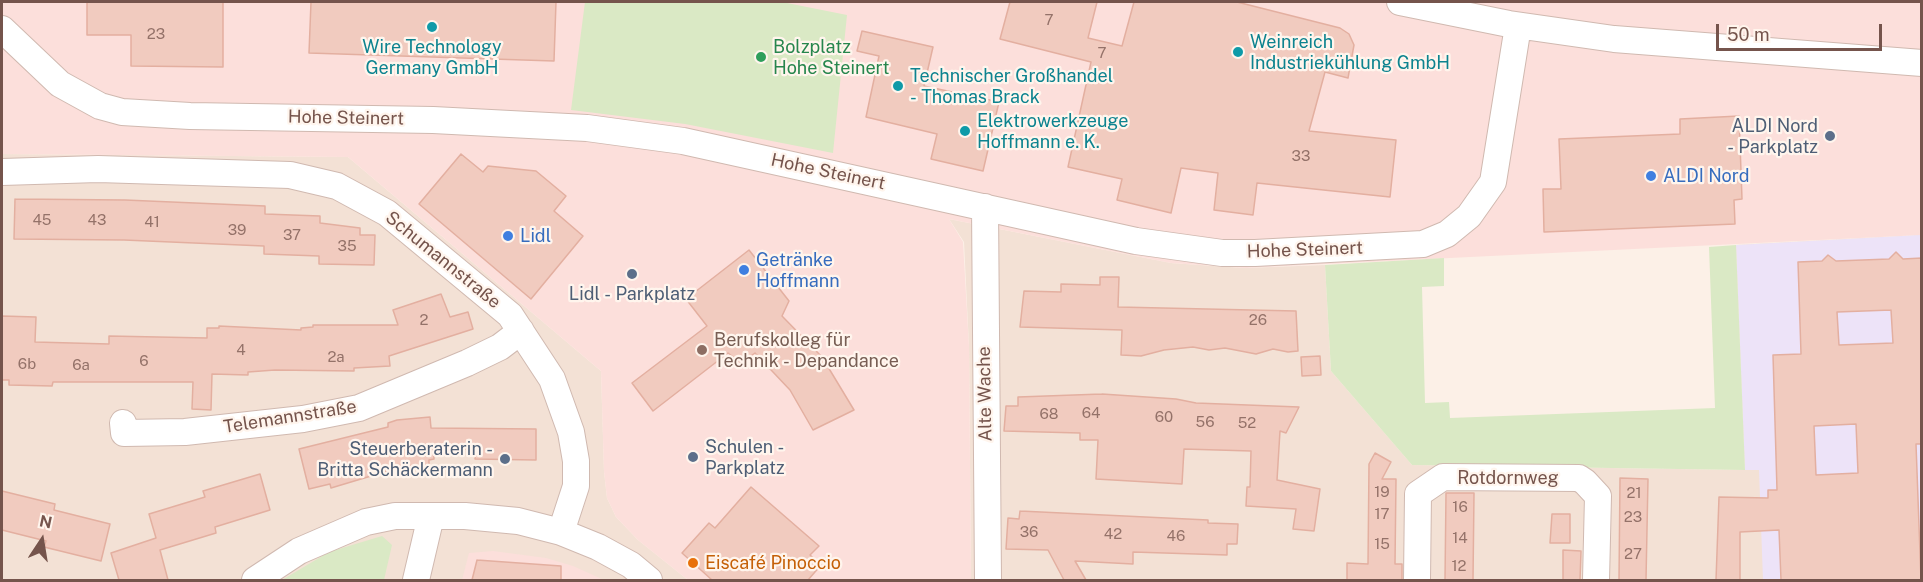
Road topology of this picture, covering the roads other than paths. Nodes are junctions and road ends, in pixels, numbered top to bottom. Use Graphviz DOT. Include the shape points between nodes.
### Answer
graph roads {
  1 [pos="1400,2"];
  2 [pos="1518,26"];
  3 [pos="2,29"];
  4 [pos="1922,63"];
  5 [pos="2,172"];
  6 [pos="985,207"];
  7 [pos="521,331"];
  8 [pos="123,423"];
  9 [pos="431,516"];
  10 [pos="561,532"];
  11 [pos="255,580"];
  12 [pos="416,580"];
  13 [pos="649,580"];
  14 [pos="988,580"];
  15 [pos="1417,580"];
  16 [pos="1596,580"];
  1 -- 2 [label="street"];
  2 -- 4 [label="street" via="1733,50"];
  2 -- 6 [label="street, Hohe Steinert" via="1493,182 1469,216 1447,234 1423,244 1222,253 1136,241"];
  3 -- 6 [label="street, Hohe Steinert" via="60,84 100,106 122,112 450,120 587,128 683,141"];
  5 -- 7 [label="street, Schumannstraße" via="98,169 280,174 337,186 404,225 510,315"];
  6 -- 14 [label="street, Alte Wache"];
  7 -- 8 [label="street, Telemannstraße" via="500,347 467,363 359,408 294,420 185,432 124,433"];
  7 -- 10 [label="street, Schumannstraße" via="552,379 571,432 576,486"];
  9 -- 10 [label="street" via="504,518"];
  9 -- 11 [label="street" via="395,516 366,522 299,551"];
  9 -- 12 [label="street"];
  10 -- 13 [label="street" via="631,565"];
  15 -- 16 [label="street, Rotdornweg" via="1418,494 1443,477 1579,478 1585,482 1598,496"];
}
